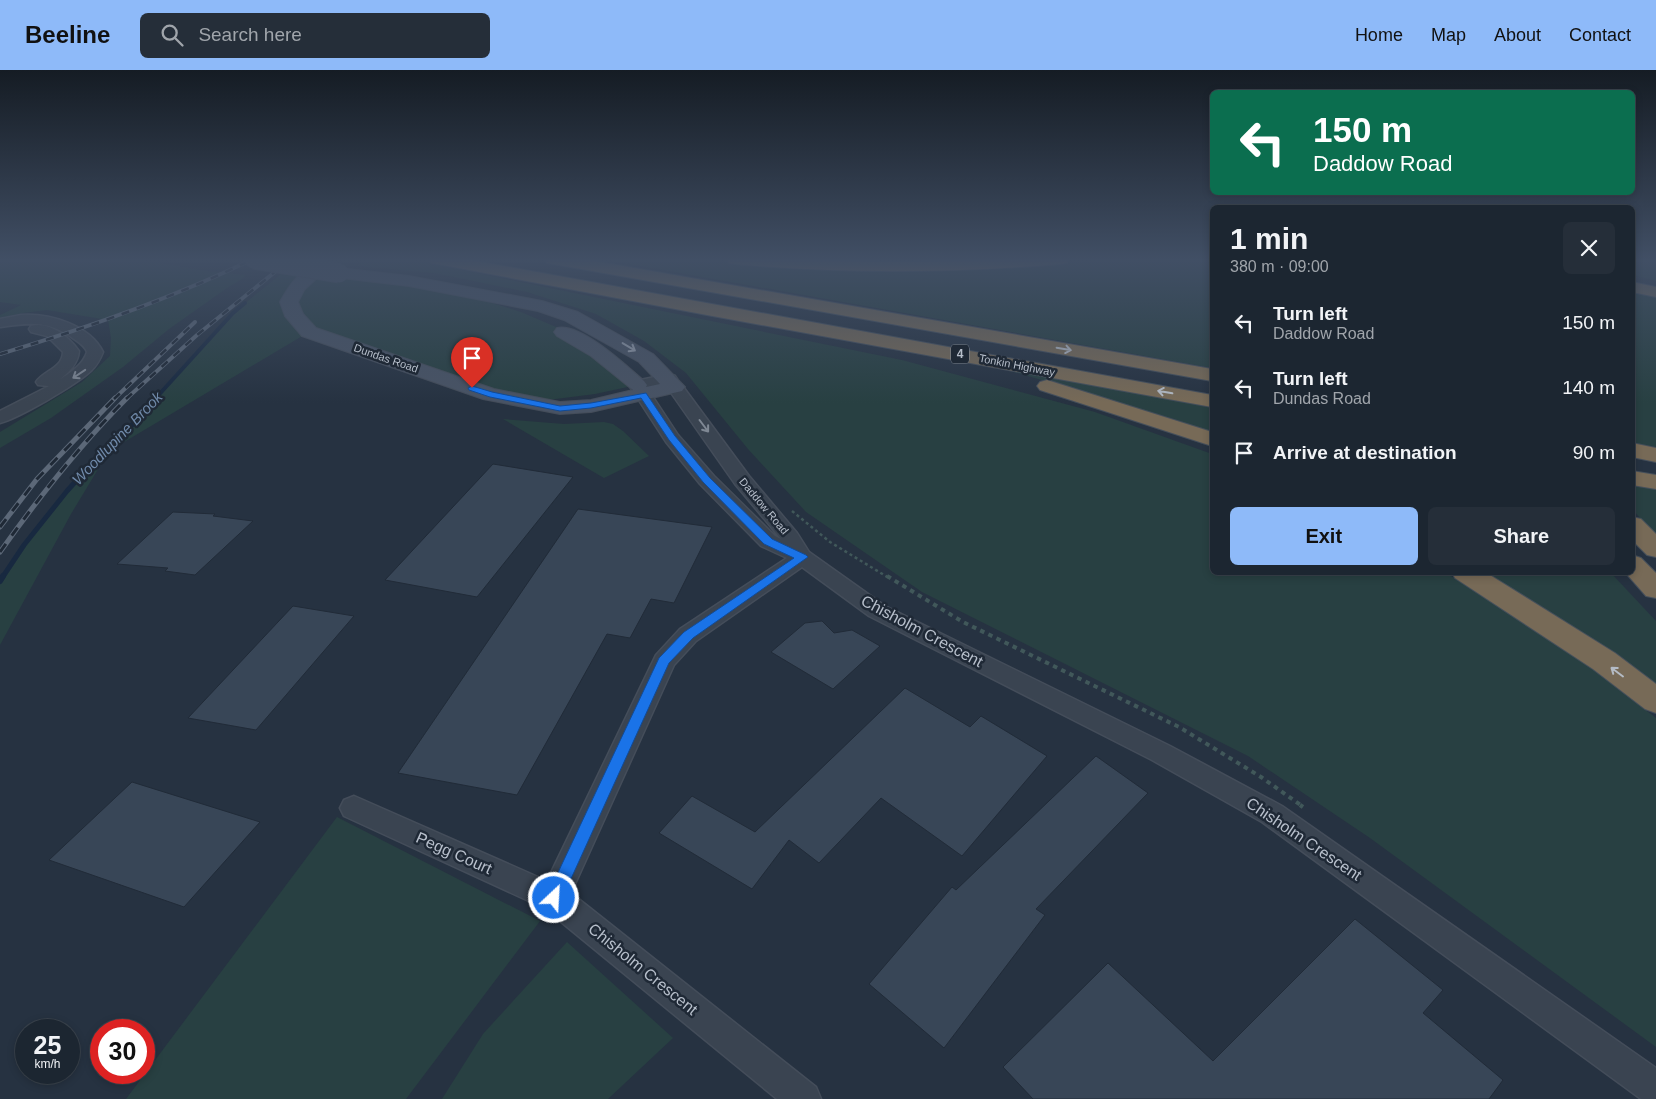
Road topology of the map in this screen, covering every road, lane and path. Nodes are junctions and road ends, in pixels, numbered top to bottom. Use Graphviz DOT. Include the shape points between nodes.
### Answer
graph roads {
  1 [pos="291,307"];
  2 [pos="504,307"];
  3 [pos="545,307"];
  4 [pos="691,307"];
  5 [pos="826,307"];
  6 [pos="707,310"];
  7 [pos="0,323"];
  8 [pos="0,330"];
  9 [pos="1210,375"];
  10 [pos="672,383"];
  11 [pos="640,390"];
  12 [pos="1210,401"];
  13 [pos="1101,402"];
  14 [pos="19,407"];
  15 [pos="0,418"];
  16 [pos="1210,438"];
  17 [pos="1210,444"];
  18 [pos="1635,451"];
  19 [pos="1656,455"];
  20 [pos="1635,478"];
  21 [pos="1656,482"];
  22 [pos="1635,528"];
  23 [pos="1656,549"];
  24 [pos="802,557"];
  25 [pos="1635,563"];
  26 [pos="1635,566"];
  27 [pos="1656,566"];
  28 [pos="1470,575"];
  29 [pos="1656,590"];
  30 [pos="1656,701"];
  31 [pos="354,808"];
  32 [pos="554,898"];
  33 [pos="1656,1088"];
  34 [pos="804,1099"];
  1 -- 11 [label="main road, Dundas Road" via="294,316 309,332 490,395 560,408 591,406"];
  2 -- 11 [label="main road, Daddow Road" via="556,326 598,352"];
  3 -- 10 [label="main road, Daddow Road, one-way" via="571,316 646,358"];
  4 -- 6 [label="highway, Tonkin Highway / 4"];
  5 -- 9 [label="highway, Tonkin Highway / 4, one-way"];
  12 -- 6 [label="highway, Tonkin Highway / 4, one-way"];
  6 -- 13 [label="highway" via="977,367"];
  7 -- 14 [label="street, one-way" via="33,319 57,321 94,348 92,364 86,370"];
  8 -- 14 [label="street" via="43,330 52,333 71,351 67,364"];
  10 -- 11 [label="main road, Dundas Road"];
  10 -- 24 [label="street, Daddow Road, one-way"];
  11 -- 24 [label="street, Daddow Road" via="672,438 707,480 768,541"];
  13 -- 16 [label="highway"];
  13 -- 17 [label="highway"];
  14 -- 15 [label="street"];
  18 -- 19 [label="highway"];
  20 -- 21 [label="highway"];
  22 -- 23 [label="highway"];
  24 -- 32 [label="street" via="688,635 664,661"];
  24 -- 33 [label="street, Chisholm Crescent" via="877,611 1161,753 1272,814"];
  25 -- 27 [label="highway"];
  26 -- 29 [label="highway"];
  30 -- 28 [label="highway, one-way" via="1604,661"];
  31 -- 32 [label="street, Pegg Court"];
  32 -- 34 [label="street, Chisholm Crescent"];
}
